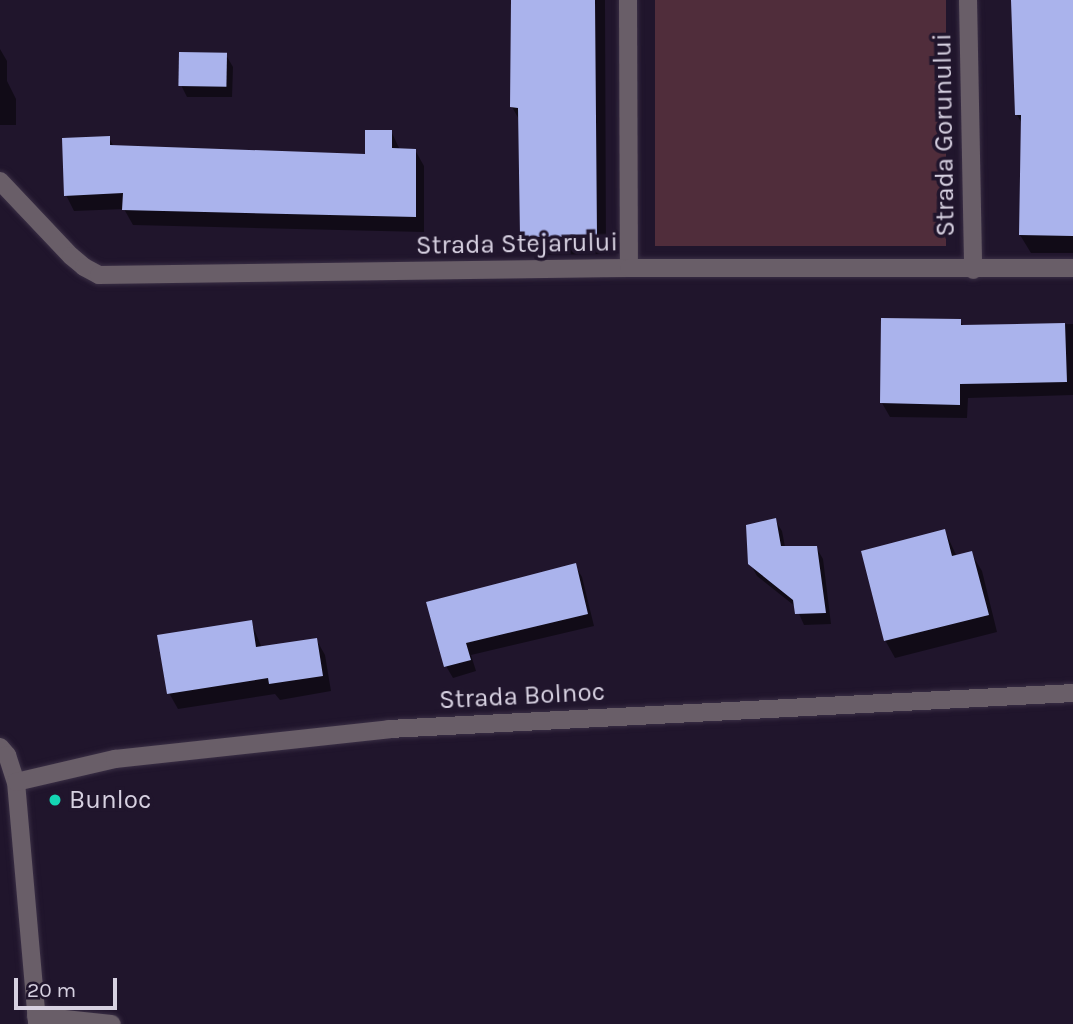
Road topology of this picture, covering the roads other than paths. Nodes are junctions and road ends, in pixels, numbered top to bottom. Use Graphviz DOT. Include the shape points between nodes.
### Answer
graph roads {
  1 [pos="628,0"];
  2 [pos="968,0"];
  3 [pos="0,181"];
  4 [pos="629,268"];
  5 [pos="1073,268"];
  6 [pos="973,270"];
  7 [pos="1073,693"];
  8 [pos="0,747"];
  9 [pos="16,782"];
  10 [pos="37,1020"];
  11 [pos="112,1024"];
  1 -- 4 [label="street"];
  2 -- 6 [label="street, Strada Gorunului"];
  3 -- 4 [label="street, Strada Stejarului" via="78,261 99,275"];
  4 -- 6 [label="street, Strada Stejarului"];
  5 -- 6 [label="street, Strada Stejarului"];
  7 -- 9 [label="street, Strada Bolnoc" via="389,729 115,758"];
  8 -- 9 [label="street"];
  9 -- 10 [label="street"];
  10 -- 11 [label="street"];
}
